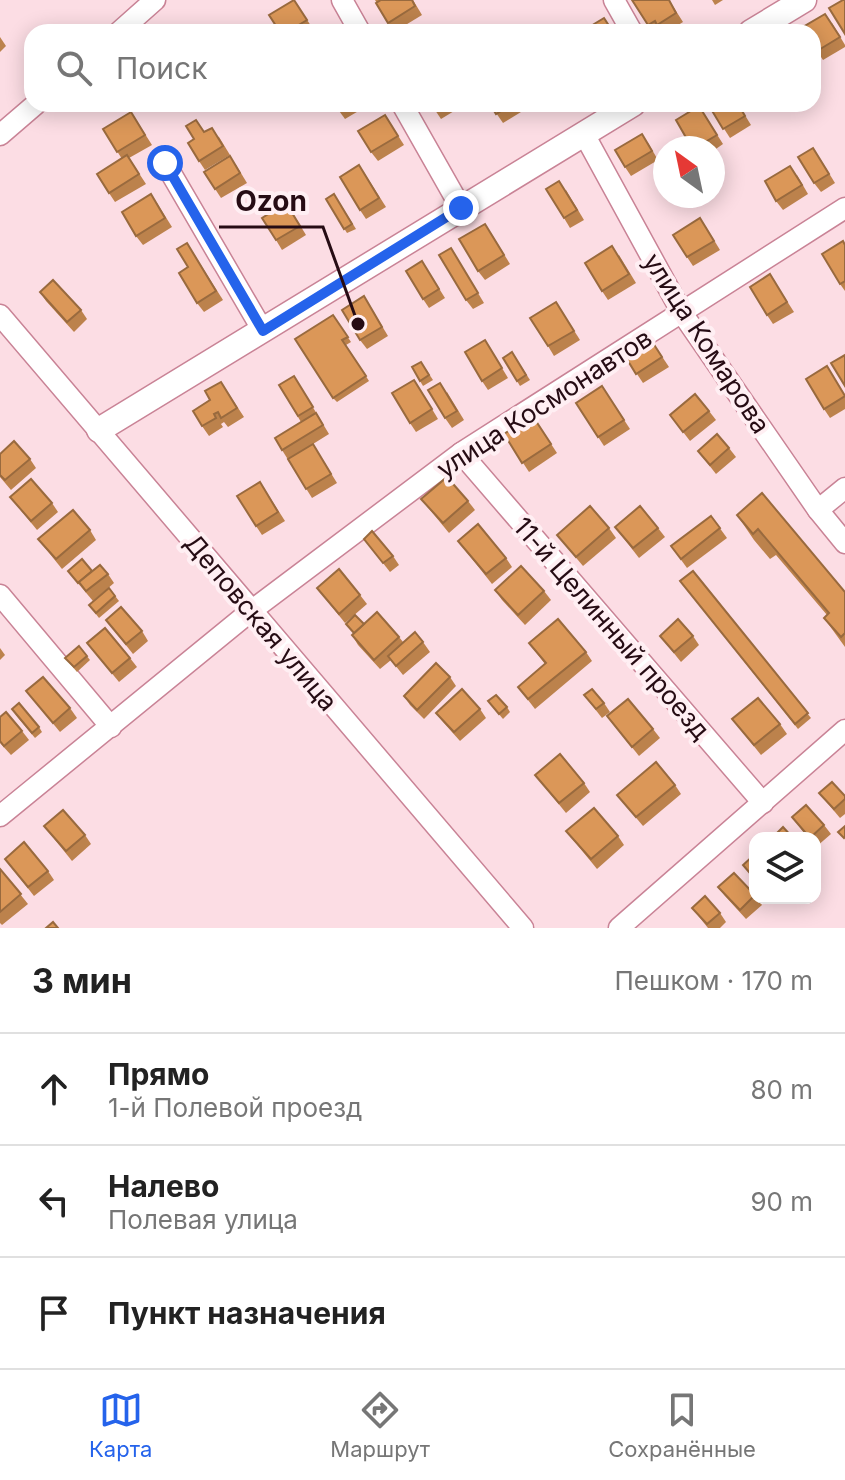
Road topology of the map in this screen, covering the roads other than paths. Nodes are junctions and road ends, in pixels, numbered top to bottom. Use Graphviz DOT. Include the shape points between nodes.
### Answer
graph roads {
  1 [pos="155,0"];
  2 [pos="342,0"];
  3 [pos="614,0"];
  4 [pos="804,0"];
  5 [pos="128,24"];
  6 [pos="356,24"];
  7 [pos="628,24"];
  8 [pos="764,24"];
  9 [pos="27,112"];
  10 [pos="407,112"];
  11 [pos="620,112"];
  12 [pos="584,134"];
  13 [pos="0,135"];
  14 [pos="165,163"];
  15 [pos="461,208"];
  16 [pos="845,208"];
  17 [pos="682,313"];
  18 [pos="0,315"];
  19 [pos="263,331"];
  20 [pos="99,430"];
  21 [pos="461,453"];
  22 [pos="845,488"];
  23 [pos="818,510"];
  24 [pos="845,543"];
  25 [pos="0,595"];
  26 [pos="251,611"];
  27 [pos="111,727"];
  28 [pos="845,730"];
  29 [pos="763,803"];
  30 [pos="0,816"];
  31 [pos="523,928"];
  32 [pos="619,928"];
  1 -- 5 [label="street"];
  2 -- 6 [label="street"];
  3 -- 7 [label="street"];
  4 -- 8 [label="street"];
  9 -- 13 [label="street"];
  10 -- 15 [label="street"];
  11 -- 12 [label="street"];
  12 -- 15 [label="street"];
  12 -- 17 [label="street, улица Комарова"];
  14 -- 19 [label="street"];
  15 -- 19 [label="street"];
  16 -- 17 [label="street, улица Космонавтов"];
  17 -- 21 [label="street, улица Космонавтов"];
  17 -- 23 [label="street, улица Комарова"];
  18 -- 20 [label="street, Деповская улица"];
  19 -- 20 [label="street"];
  20 -- 26 [label="street, Деповская улица"];
  21 -- 26 [label="street, улица Космонавтов"];
  21 -- 29 [label="street, 11-й Целинный проезд"];
  22 -- 23 [label="street"];
  23 -- 24 [label="street, улица Комарова"];
  25 -- 27 [label="street"];
  26 -- 27 [label="street, улица Космонавтов"];
  26 -- 31 [label="street, Деповская улица"];
  27 -- 30 [label="street, улица Космонавтов"];
  28 -- 29 [label="street"];
  29 -- 32 [label="street"];
}
